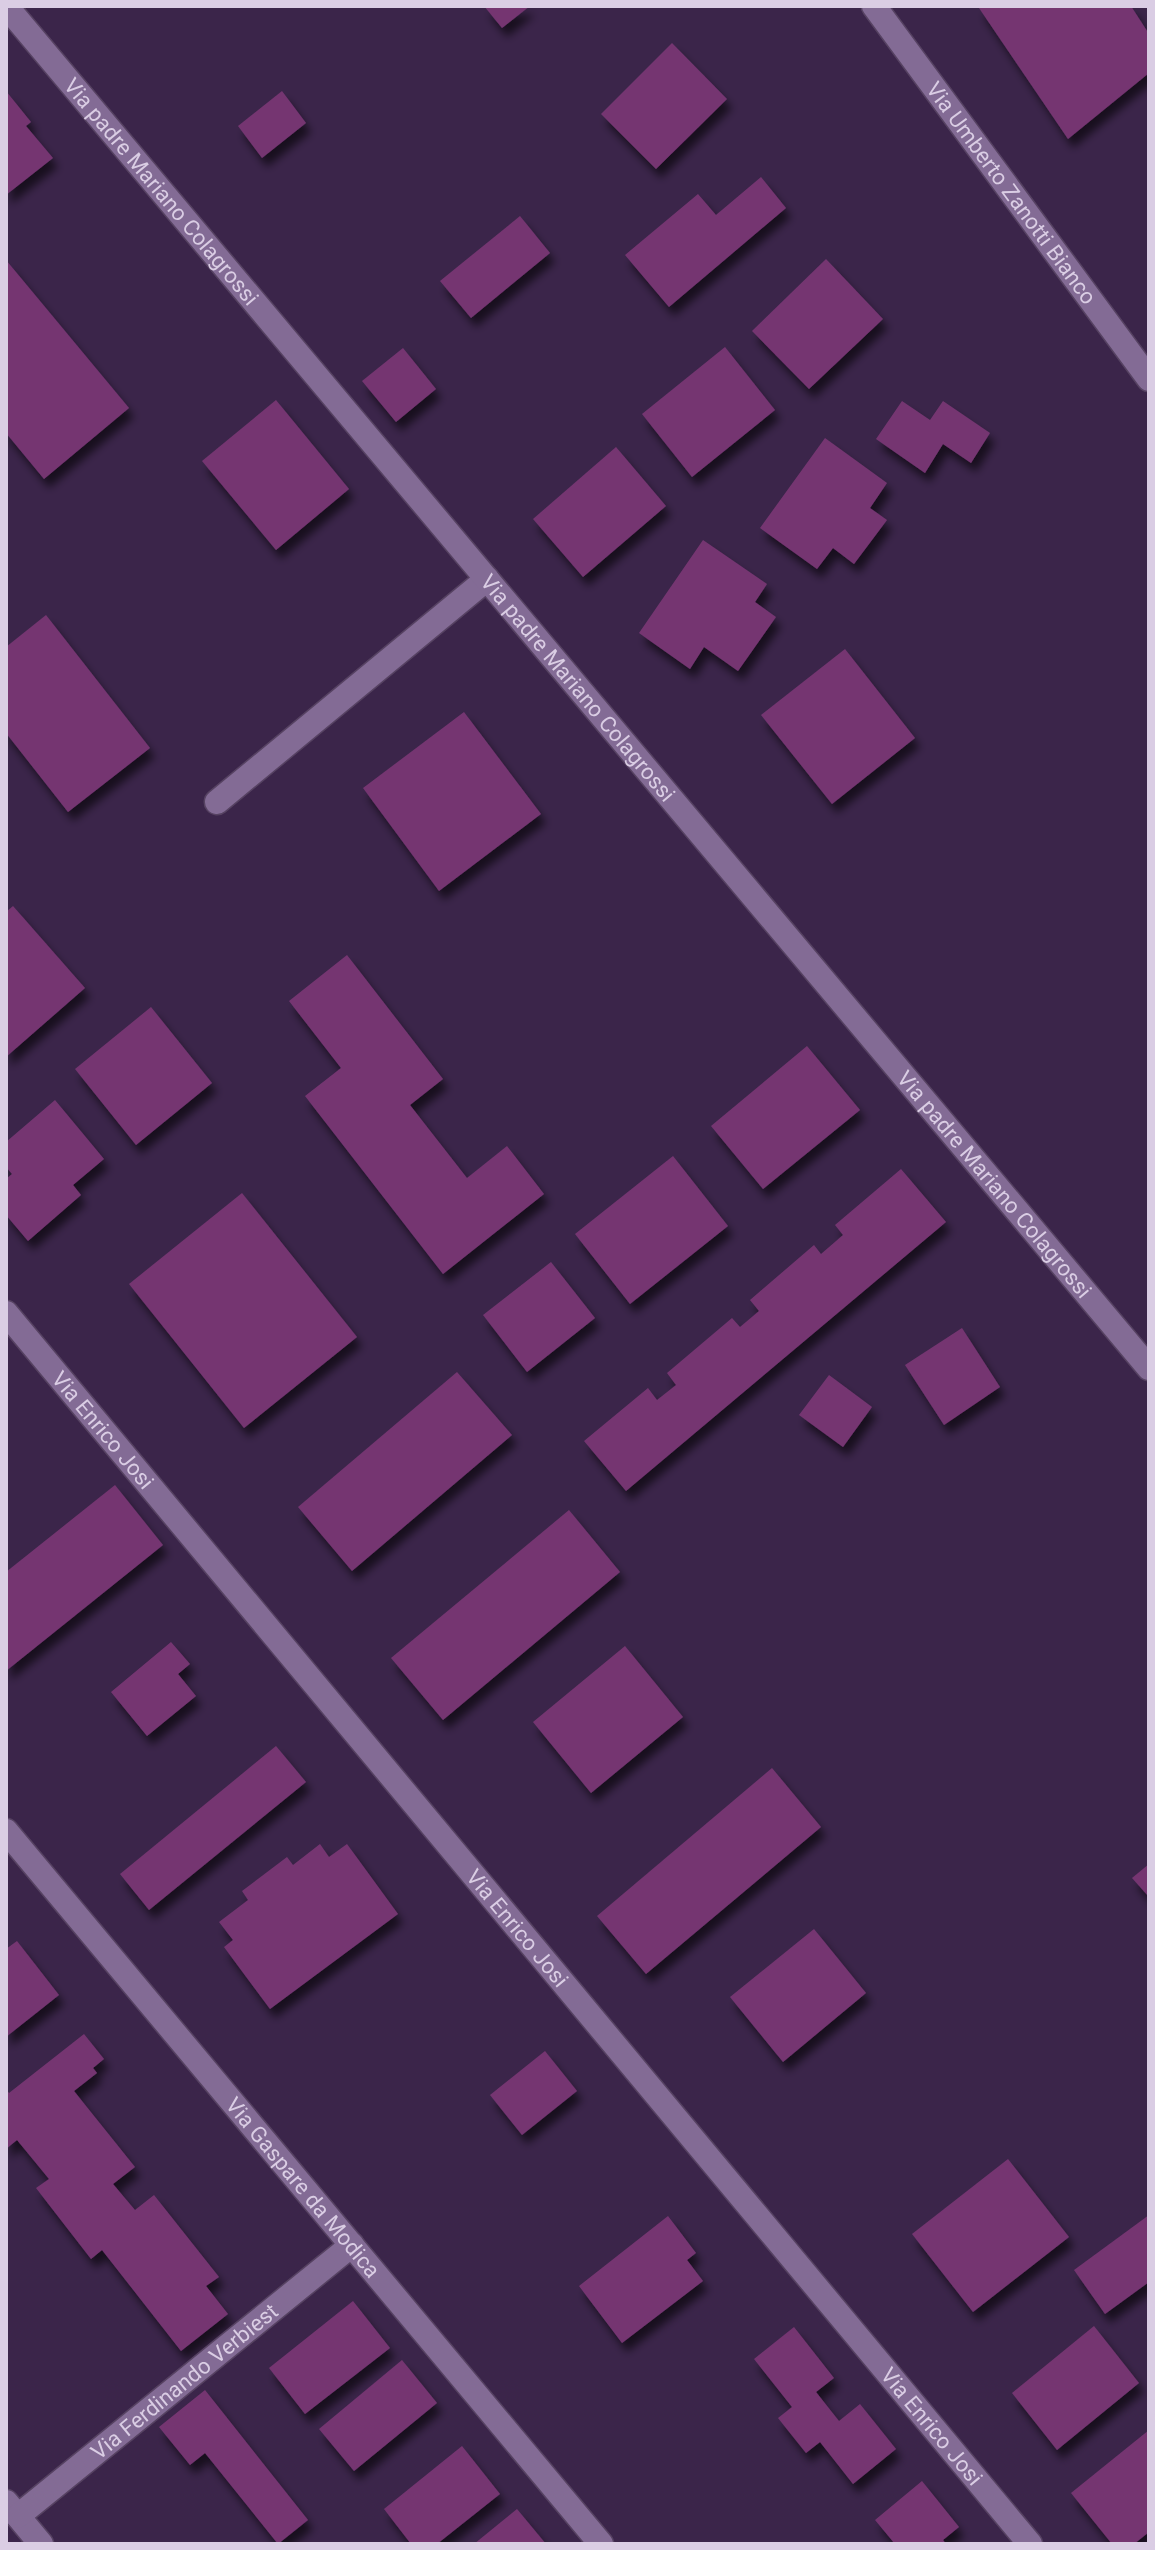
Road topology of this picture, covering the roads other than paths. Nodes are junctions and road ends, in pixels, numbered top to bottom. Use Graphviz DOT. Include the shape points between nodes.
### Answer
graph roads {
  1 [pos="6,6"];
  2 [pos="874,6"];
  3 [pos="1149,379"];
  4 [pos="487,579"];
  5 [pos="217,802"];
  6 [pos="6,1313"];
  7 [pos="1149,1368"];
  8 [pos="6,1831"];
  9 [pos="352,2245"];
  10 [pos="12,2509"];
  11 [pos="41,2544"];
  12 [pos="601,2544"];
  13 [pos="1030,2544"];
  1 -- 4 [label="street, Via padre Mariano Colagrossi"];
  2 -- 3 [label="street, Via Umberto Zanotti Bianco"];
  4 -- 5 [label="street"];
  4 -- 7 [label="street, Via padre Mariano Colagrossi"];
  6 -- 13 [label="street, Via Enrico Josi"];
  8 -- 9 [label="street, Via Gaspare da Modica"];
  9 -- 10 [label="street, Via Ferdinando Verbiest"];
  9 -- 12 [label="street, Via Gaspare da Modica"];
  10 -- 11 [label="street"];
}
